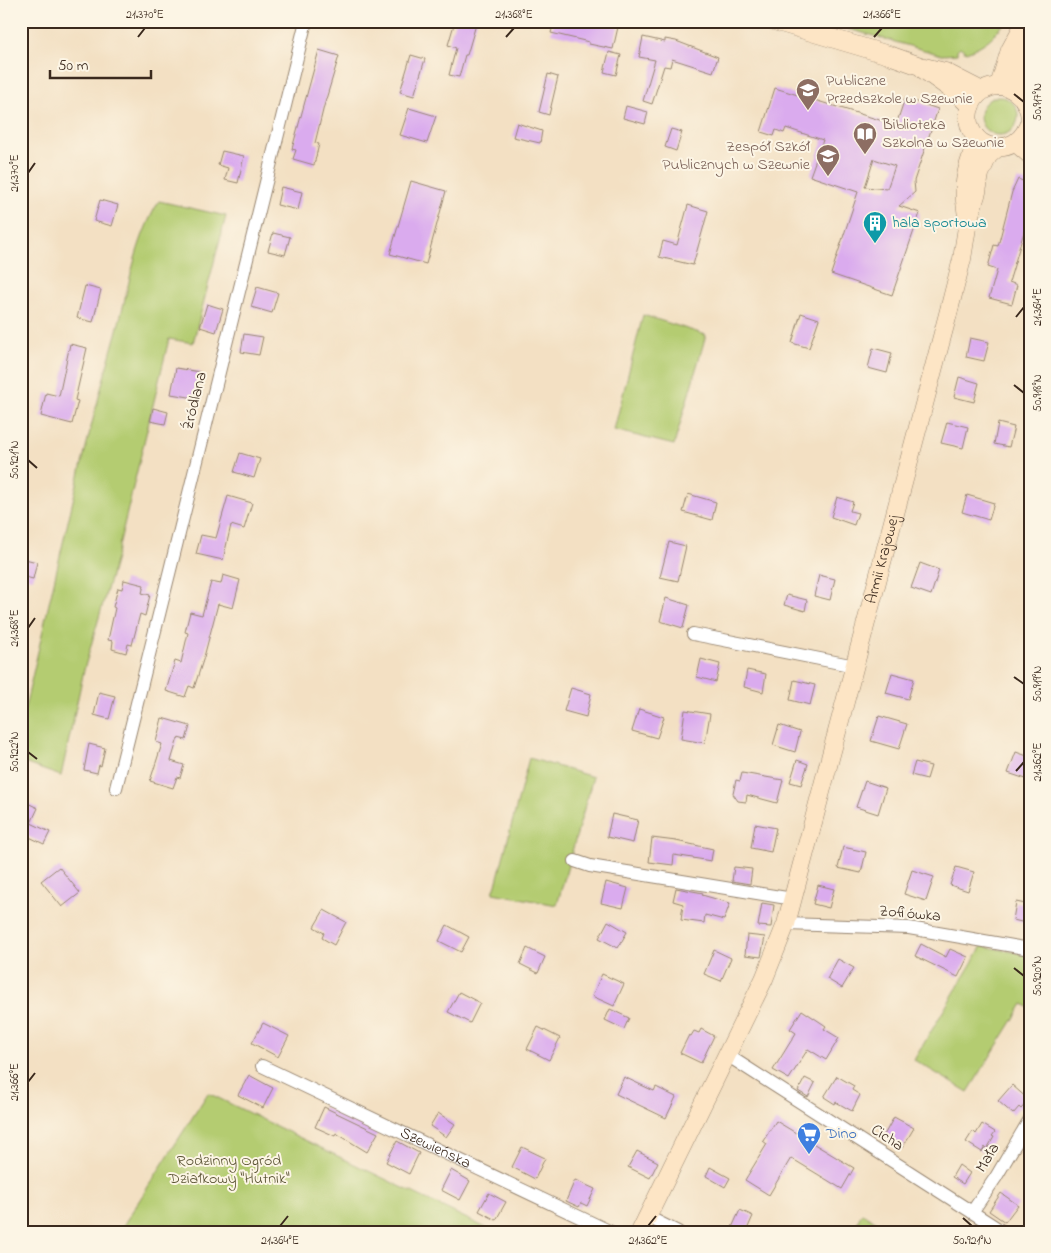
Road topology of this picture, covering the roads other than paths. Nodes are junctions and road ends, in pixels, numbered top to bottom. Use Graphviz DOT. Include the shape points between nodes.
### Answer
graph roads {
  1 [pos="306,21"];
  2 [pos="774,21"];
  3 [pos="1026,21"];
  4 [pos="920,66"];
  5 [pos="991,89"];
  6 [pos="1017,92"];
  7 [pos="970,106"];
  8 [pos="1027,129"];
  9 [pos="976,137"];
  10 [pos="997,148"];
  11 [pos="1030,155"];
  12 [pos="968,221"];
  13 [pos="693,634"];
  14 [pos="855,666"];
  15 [pos="116,788"];
  16 [pos="575,861"];
  17 [pos="793,899"];
  18 [pos="786,924"];
  19 [pos="1030,949"];
  20 [pos="727,1055"];
  21 [pos="262,1066"];
  22 [pos="1030,1119"];
  23 [pos="972,1212"];
  24 [pos="644,1224"];
  25 [pos="611,1232"];
  26 [pos="678,1232"];
  27 [pos="1003,1232"];
  1 -- 15 [label="street, Źródlana"];
  2 -- 4 [label="street"];
  3 -- 5 [label="street"];
  3 -- 6 [label="street"];
  4 -- 5 [label="street"];
  4 -- 7 [label="street"];
  5 -- 6 [label="street" via="1008,88"];
  5 -- 7 [label="street" via="975,98"];
  6 -- 8 [label="street" via="1029,109"];
  7 -- 9 [label="street" via="969,122"];
  8 -- 10 [label="street" via="1007,147"];
  8 -- 11 [label="street"];
  9 -- 10 [label="street"];
  9 -- 12 [label="street, Armii Krajowej" via="965,178"];
  10 -- 12 [label="street, Armii Krajowej" via="983,165"];
  12 -- 14 [label="street, Armii Krajowej" via="957,281"];
  13 -- 14 [label="street"];
  14 -- 17 [label="street, Armii Krajowej"];
  16 -- 17 [label="street"];
  17 -- 18 [label="street, Armii Krajowej"];
  18 -- 19 [label="street, Zofiówka" via="909,928"];
  18 -- 20 [label="street" via="770,967"];
  20 -- 23 [label="street, Cicha"];
  20 -- 24 [label="street"];
  21 -- 25 [label="street, Szewieńska"];
  22 -- 23 [label="street, Mała"];
  23 -- 27 [label="street, Cicha"];
  24 -- 26 [label="street"];
}
